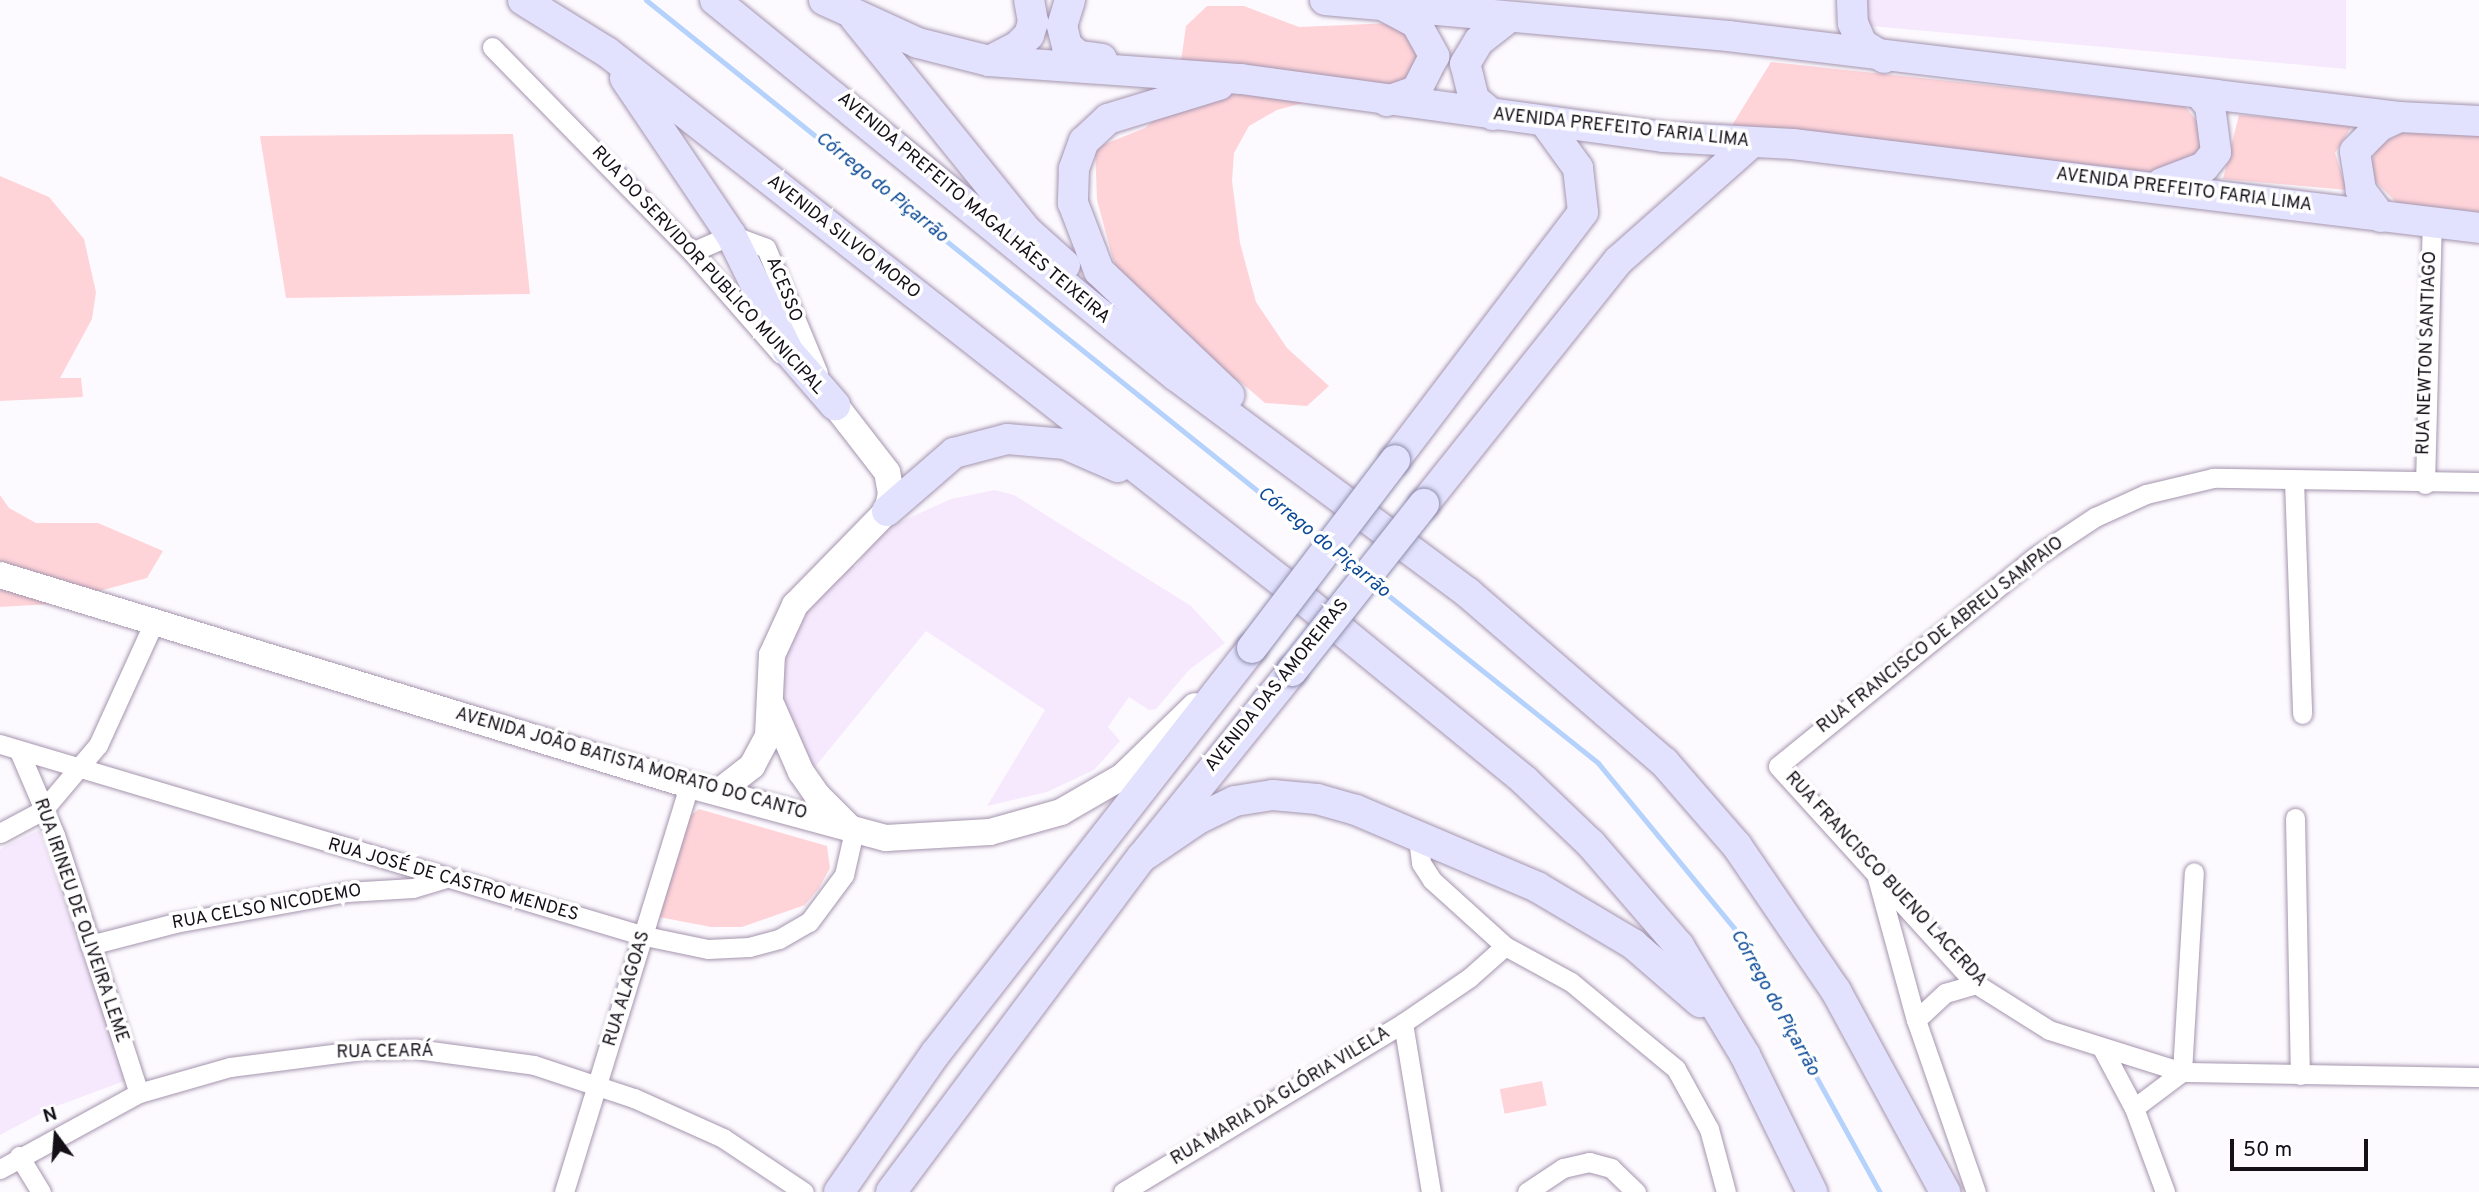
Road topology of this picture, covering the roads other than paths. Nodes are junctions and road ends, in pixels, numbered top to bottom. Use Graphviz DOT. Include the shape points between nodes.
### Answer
graph roads {
  1 [pos="523,0"];
  2 [pos="715,0"];
  3 [pos="824,0"];
  4 [pos="1029,0"];
  5 [pos="1070,0"];
  6 [pos="1325,0"];
  7 [pos="1852,0"];
  8 [pos="1382,5"];
  9 [pos="848,8"];
  10 [pos="1510,17"];
  11 [pos="492,47"];
  12 [pos="607,52"];
  13 [pos="1884,58"];
  14 [pos="989,61"];
  15 [pos="1171,74"];
  16 [pos="1241,79"];
  17 [pos="2199,93"];
  18 [pos="1387,101"];
  19 [pos="1493,115"];
  20 [pos="2399,117"];
  21 [pos="1544,121"];
  22 [pos="2479,121"];
  23 [pos="1750,144"];
  24 [pos="2155,185"];
  25 [pos="2381,217"];
  26 [pos="2432,223"];
  27 [pos="2479,228"];
  28 [pos="731,235"];
  29 [pos="692,252"];
  30 [pos="835,405"];
  31 [pos="1225,414"];
  32 [pos="2294,480"];
  33 [pos="2479,482"];
  34 [pos="2425,484"];
  35 [pos="1157,485"];
  36 [pos="1331,491"];
  37 [pos="887,511"];
  38 [pos="0,575"];
  39 [pos="154,622"];
  40 [pos="1227,676"];
  41 [pos="771,705"];
  42 [pos="2302,714"];
  43 [pos="0,744"];
  44 [pos="19,751"];
  45 [pos="1779,766"];
  46 [pos="79,771"];
  47 [pos="689,785"];
  48 [pos="720,791"];
  49 [pos="43,810"];
  50 [pos="2295,818"];
  51 [pos="854,831"];
  52 [pos="0,833"];
  53 [pos="1418,838"];
  54 [pos="1142,857"];
  55 [pos="1875,869"];
  56 [pos="2194,872"];
  57 [pos="445,878"];
  58 [pos="645,936"];
  59 [pos="90,945"];
  60 [pos="1505,946"];
  61 [pos="1976,984"];
  62 [pos="1916,1020"];
  63 [pos="1403,1023"];
  64 [pos="2103,1051"];
  65 [pos="1745,1055"];
  66 [pos="2182,1072"];
  67 [pos="2300,1075"];
  68 [pos="2479,1077"];
  69 [pos="598,1086"];
  70 [pos="139,1093"];
  71 [pos="2134,1108"];
  72 [pos="19,1156"];
  73 [pos="0,1169"];
  74 [pos="41,1192"];
  75 [pos="564,1192"];
  76 [pos="804,1192"];
  77 [pos="839,1192"];
  78 [pos="891,1192"];
  79 [pos="1123,1192"];
  80 [pos="1431,1192"];
  81 [pos="1527,1192"];
  82 [pos="1636,1192"];
  83 [pos="1726,1192"];
  84 [pos="1812,1192"];
  85 [pos="1945,1192"];
  86 [pos="1976,1192"];
  87 [pos="2165,1192"];
  1 -- 12 [label="main road, AVENIDA SILVIO MORO"];
  2 -- 31 [label="main road, AVENIDA PREFEITO MAGALHÃES TEIXEIRA"];
  3 -- 9 [label="main road, AVENIDA PREFEITO FARIA LIMA"];
  4 -- 14 [label="main road" via="1033,22 1029,35 1017,47"];
  5 -- 15 [label="main road" via="1062,26 1067,46 1079,56 1141,64"];
  6 -- 8 [label="main road"];
  7 -- 13 [label="main road" via="1853,23 1862,44"];
  8 -- 10 [label="main road"];
  8 -- 18 [label="main road" via="1416,23 1434,56 1416,91"];
  9 -- 14 [label="main road, AVENIDA PREFEITO FARIA LIMA" via="918,43"];
  9 -- 31 [label="main road, AVENIDA PREFEITO MAGALHÃES TEIXEIRA" via="1027,231 1209,394"];
  10 -- 13 [label="main road" via="1728,36"];
  10 -- 19 [label="main road" via="1479,41 1465,64 1474,99"];
  11 -- 29 [label="street, RUA DO SERVIDOR PUBLICO MUNICIPAL"];
  12 -- 28 [label="main road"];
  12 -- 35 [label="main road, AVENIDA SILVIO MORO"];
  13 -- 17 [label="main road"];
  14 -- 15 [label="main road, AVENIDA PREFEITO FARIA LIMA"];
  15 -- 16 [label="main road, AVENIDA PREFEITO FARIA LIMA"];
  16 -- 18 [label="main road, AVENIDA PREFEITO FARIA LIMA"];
  16 -- 36 [label="main road" via="1108,119 1084,141 1074,169 1073,204 1099,271"];
  17 -- 20 [label="main road"];
  17 -- 24 [label="main road" via="2213,118 2216,152 2204,167"];
  18 -- 19 [label="main road, AVENIDA PREFEITO FARIA LIMA"];
  19 -- 21 [label="main road, AVENIDA PREFEITO FARIA LIMA"];
  20 -- 22 [label="main road"];
  20 -- 25 [label="main road" via="2380,126 2355,150 2361,190"];
  21 -- 23 [label="main road, AVENIDA PREFEITO FARIA LIMA"];
  21 -- 40 [label="main road, bridge" via="1578,168 1583,212"];
  23 -- 24 [label="main road, AVENIDA PREFEITO FARIA LIMA" via="1793,144"];
  23 -- 54 [label="main road, AVENIDA DAS AMOREIRAS, bridge" via="1619,260"];
  24 -- 25 [label="main road, AVENIDA PREFEITO FARIA LIMA"];
  25 -- 26 [label="main road, AVENIDA PREFEITO FARIA LIMA"];
  26 -- 27 [label="main road, AVENIDA PREFEITO FARIA LIMA"];
  26 -- 34 [label="street, RUA NEWTON SANTIAGO"];
  28 -- 29 [label="street"];
  28 -- 30 [label="main road" via="788,351"];
  29 -- 30 [label="street, RUA DO SERVIDOR PUBLICO MUNICIPAL" via="802,377"];
  30 -- 37 [label="street, RUA DO SERVIDOR PUBLICO MUNICIPAL" via="887,472 891,494"];
  31 -- 36 [label="main road, AVENIDA PREFEITO MAGALHÃES TEIXEIRA"];
  32 -- 34 [label="street, RUA FRANCISCO DE ABREU SAMPAIO"];
  32 -- 42 [label="street"];
  32 -- 45 [label="street, RUA FRANCISCO DE ABREU SAMPAIO" via="2213,478 2146,494 2095,517 2035,557"];
  33 -- 34 [label="street, RUA FRANCISCO DE ABREU SAMPAIO"];
  35 -- 37 [label="main road" via="1065,444 1007,439 954,453"];
  35 -- 65 [label="main road" via="1456,723 1591,844 1679,946"];
  36 -- 85 [label="main road, AVENIDA PREFEITO MAGALHÃES TEIXEIRA" via="1468,593 1664,762 1700,802 1772,893 1836,991"];
  37 -- 41 [label="street" via="795,606 772,654"];
  38 -- 39 [label="street, AVENIDA JOÃO BATISTA MORATO DO CANTO"];
  39 -- 46 [label="street" via="98,745"];
  39 -- 47 [label="street, AVENIDA JOÃO BATISTA MORATO DO CANTO"];
  40 -- 51 [label="street, AVENIDA JOÃO BATISTA MORATO DO CANTO" via="1140,762 1061,812 1025,825 955,837 886,838"];
  40 -- 77 [label="main road" via="934,1054"];
  41 -- 48 [label="street" via="768,736 759,755"];
  41 -- 51 [label="street" via="801,772 817,796"];
  43 -- 44 [label="street, RUA JOSÉ DE CASTRO MENDES"];
  44 -- 46 [label="street, RUA JOSÉ DE CASTRO MENDES"];
  44 -- 49 [label="street, RUA IRINEU DE OLIVEIRA LEME"];
  45 -- 55 [label="street, RUA FRANCISCO BUENO LACERDA"];
  46 -- 49 [label="street"];
  46 -- 57 [label="street, RUA JOSÉ DE CASTRO MENDES"];
  47 -- 48 [label="street, AVENIDA JOÃO BATISTA MORATO DO CANTO"];
  47 -- 58 [label="street, RUA ALAGOAS"];
  48 -- 51 [label="street, AVENIDA JOÃO BATISTA MORATO DO CANTO"];
  49 -- 52 [label="street"];
  49 -- 59 [label="street, RUA IRINEU DE OLIVEIRA LEME"];
  50 -- 67 [label="street"];
  51 -- 58 [label="street, RUA JOSÉ DE CASTRO MENDES" via="844,875 829,900 808,922 779,939 749,947 708,949"];
  53 -- 54 [label="main road" via="1356,810 1317,799 1273,795 1217,809"];
  53 -- 60 [label="street" via="1421,863 1432,880"];
  53 -- 65 [label="main road" via="1537,887 1597,920 1663,966"];
  54 -- 78 [label="main road, AVENIDA DAS AMOREIRAS"];
  55 -- 61 [label="street, RUA FRANCISCO BUENO LACERDA"];
  55 -- 62 [label="street"];
  56 -- 66 [label="street"];
  57 -- 58 [label="street, RUA JOSÉ DE CASTRO MENDES"];
  57 -- 59 [label="street, RUA CELSO NICODEMO" via="413,888 347,892 186,920"];
  58 -- 69 [label="street, RUA ALAGOAS"];
  59 -- 70 [label="street, RUA IRINEU DE OLIVEIRA LEME"];
  60 -- 63 [label="street, RUA MARIA DA GLÓRIA VILELA" via="1469,978"];
  60 -- 83 [label="street" via="1571,982 1676,1069 1709,1129"];
  61 -- 62 [label="street" via="1945,993"];
  61 -- 64 [label="street, RUA FRANCISCO BUENO LACERDA" via="2049,1030"];
  62 -- 86 [label="street"];
  63 -- 79 [label="street, RUA MARIA DA GLÓRIA VILELA"];
  63 -- 80 [label="street"];
  64 -- 66 [label="street, RUA FRANCISCO BUENO LACERDA"];
  64 -- 71 [label="street"];
  65 -- 84 [label="main road"];
  66 -- 67 [label="street, RUA FRANCISCO BUENO LACERDA"];
  66 -- 71 [label="street"];
  67 -- 68 [label="street, RUA FRANCISCO BUENO LACERDA"];
  69 -- 70 [label="street, RUA CEARÁ" via="534,1065 416,1049 362,1050 230,1067"];
  69 -- 75 [label="street, RUA ALAGOAS"];
  69 -- 76 [label="street, RUA CEARÁ" via="723,1138"];
  70 -- 72 [label="street, RUA CEARÁ"];
  71 -- 87 [label="street"];
  72 -- 73 [label="street, RUA CEARÁ"];
  72 -- 74 [label="street"];
  81 -- 82 [label="street" via="1563,1168 1590,1162 1611,1168"];
}
